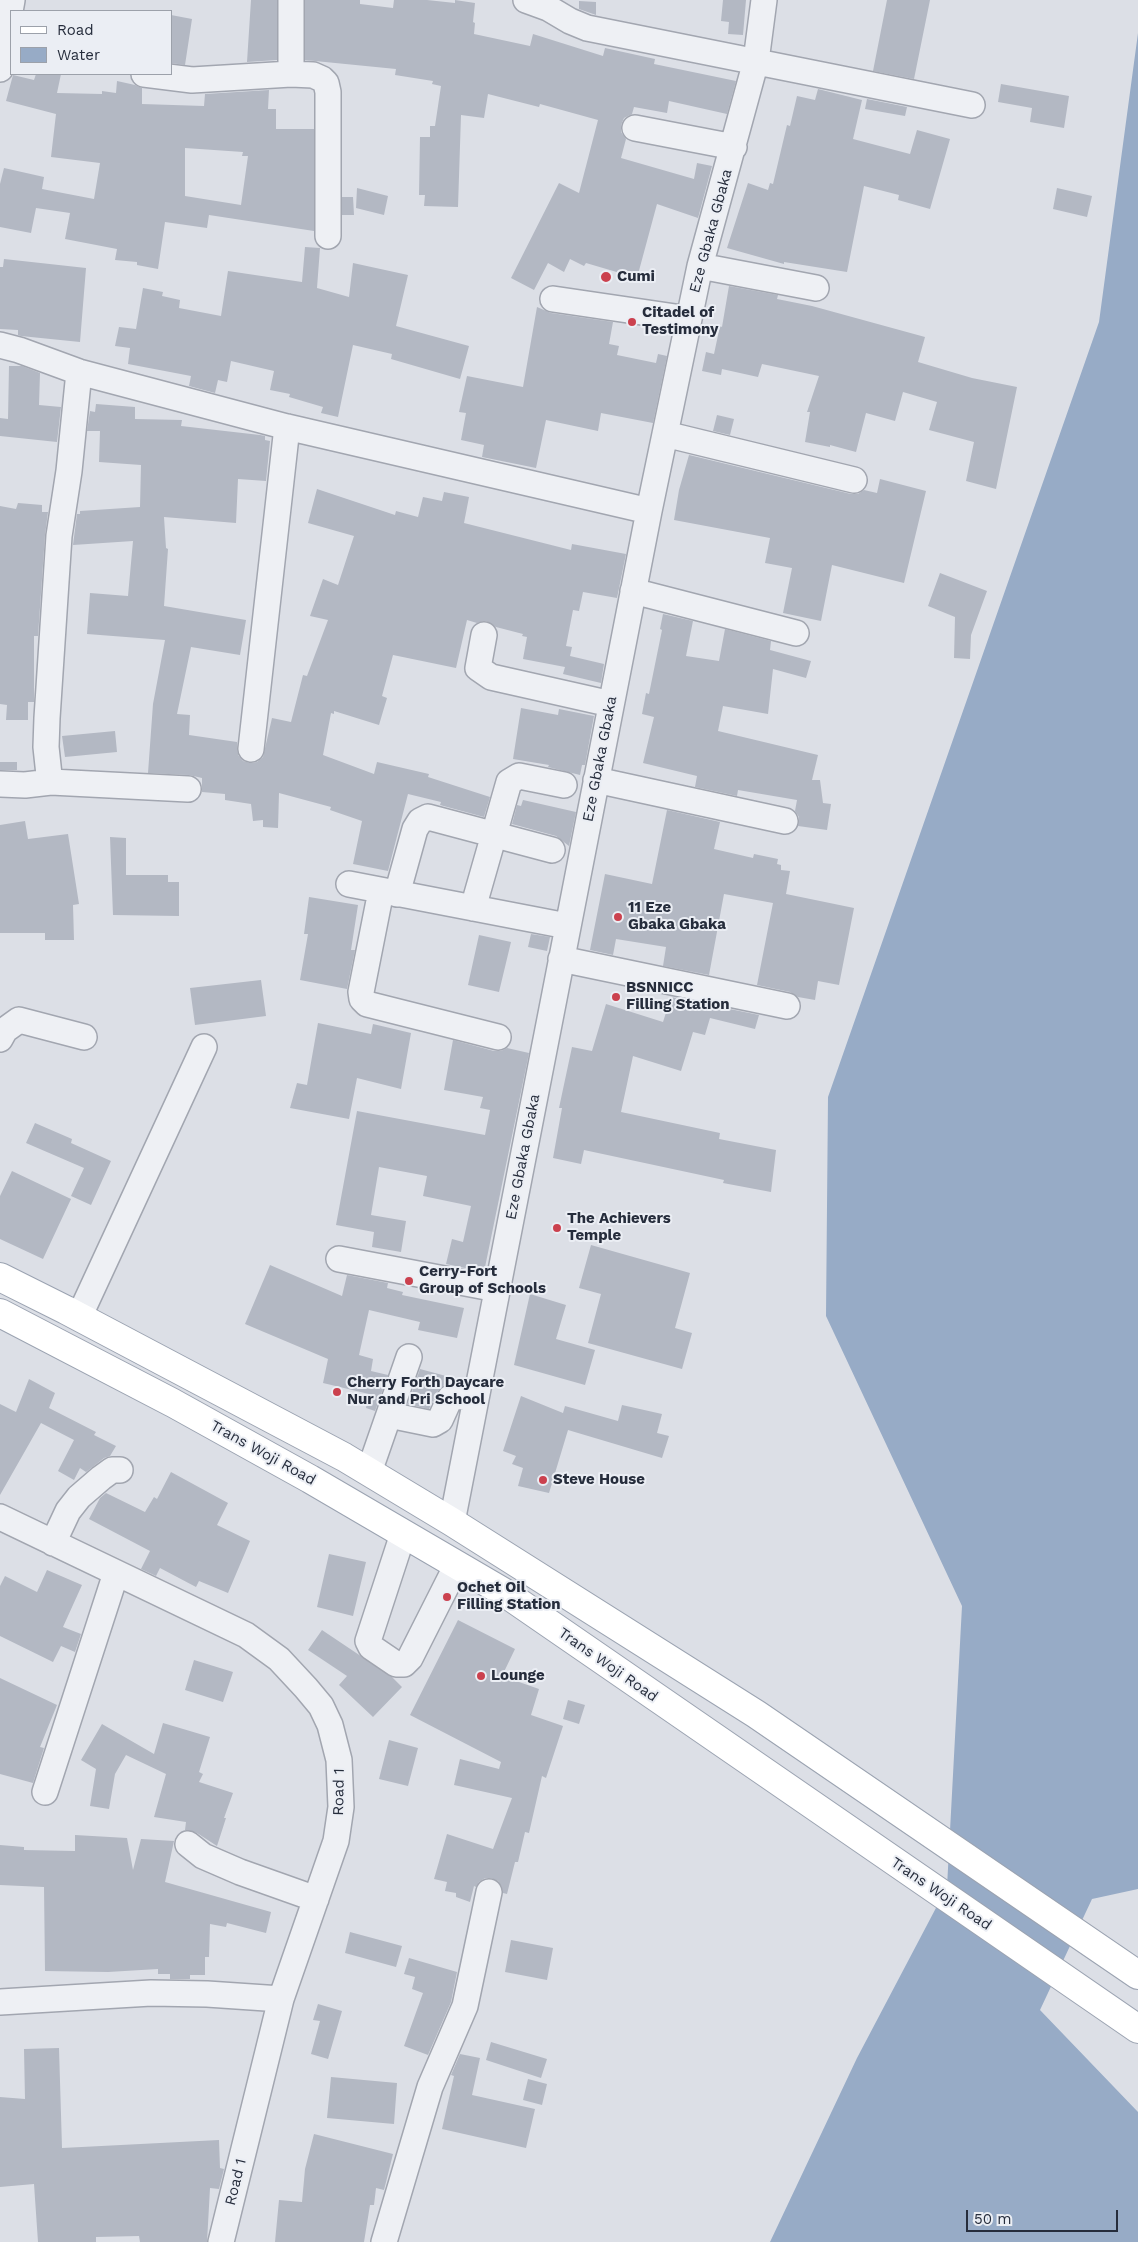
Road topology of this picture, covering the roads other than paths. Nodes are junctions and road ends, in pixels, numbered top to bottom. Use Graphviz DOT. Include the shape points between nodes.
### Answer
graph roads {
  1 [pos="291,0"];
  2 [pos="526,0"];
  3 [pos="764,0"];
  4 [pos="10,20"];
  5 [pos="8,41"];
  6 [pos="756,61"];
  7 [pos="0,69"];
  8 [pos="292,74"];
  9 [pos="152,75"];
  10 [pos="972,104"];
  11 [pos="635,128"];
  12 [pos="734,147"];
  13 [pos="328,236"];
  14 [pos="700,266"];
  15 [pos="816,288"];
  16 [pos="553,299"];
  17 [pos="689,319"];
  18 [pos="0,345"];
  19 [pos="79,372"];
  20 [pos="287,427"];
  21 [pos="665,434"];
  22 [pos="854,480"];
  23 [pos="649,511"];
  24 [pos="633,591"];
  25 [pos="796,633"];
  26 [pos="484,635"];
  27 [pos="611,704"];
  28 [pos="252,749"];
  29 [pos="596,780"];
  30 [pos="51,782"];
  31 [pos="0,784"];
  32 [pos="564,786"];
  33 [pos="188,789"];
  34 [pos="785,820"];
  35 [pos="494,835"];
  36 [pos="552,850"];
  37 [pos="349,884"];
  38 [pos="389,892"];
  39 [pos="473,908"];
  40 [pos="567,926"];
  41 [pos="561,959"];
  42 [pos="787,1006"];
  43 [pos="84,1037"];
  44 [pos="498,1037"];
  45 [pos="0,1039"];
  46 [pos="204,1047"];
  47 [pos="339,1259"];
  48 [pos="0,1277"];
  49 [pos="497,1289"];
  50 [pos="0,1313"];
  51 [pos="79,1317"];
  52 [pos="65,1347"];
  53 [pos="409,1357"];
  54 [pos="476,1398"];
  55 [pos="389,1414"];
  56 [pos="120,1470"];
  57 [pos="369,1472"];
  58 [pos="0,1517"];
  59 [pos="452,1522"];
  60 [pos="403,1534"];
  61 [pos="53,1543"];
  62 [pos="456,1565"];
  63 [pos="116,1573"];
  64 [pos="45,1792"];
  65 [pos="188,1844"];
  66 [pos="489,1892"];
  67 [pos="316,1899"];
  68 [pos="1138,1975"];
  69 [pos="281,1999"];
  70 [pos="0,2002"];
  71 [pos="1138,2029"];
  72 [pos="221,2242"];
  73 [pos="384,2242"];
  1 -- 8 [label="street"];
  2 -- 6 [label="street" via="587,28"];
  3 -- 6 [label="street, Eze Gbaka Gbaka"];
  4 -- 5 [label="street"];
  5 -- 7 [label="street"];
  6 -- 10 [label="street"];
  6 -- 12 [label="street, Eze Gbaka Gbaka"];
  8 -- 9 [label="street" via="192,80"];
  8 -- 13 [label="street" via="314,75 326,83"];
  11 -- 12 [label="street"];
  12 -- 14 [label="street, Eze Gbaka Gbaka"];
  14 -- 15 [label="street"];
  14 -- 17 [label="street, Eze Gbaka Gbaka"];
  16 -- 17 [label="street"];
  17 -- 21 [label="street, Eze Gbaka Gbaka"];
  18 -- 19 [label="street"];
  19 -- 20 [label="street"];
  19 -- 30 [label="street" via="59,536 46,747"];
  20 -- 23 [label="street"];
  20 -- 28 [label="street"];
  21 -- 22 [label="street"];
  21 -- 23 [label="street, Eze Gbaka Gbaka"];
  23 -- 24 [label="street, Eze Gbaka Gbaka"];
  24 -- 25 [label="street"];
  24 -- 27 [label="street, Eze Gbaka Gbaka"];
  26 -- 27 [label="street" via="478,668 491,676"];
  27 -- 29 [label="street, Eze Gbaka Gbaka"];
  29 -- 34 [label="street"];
  29 -- 40 [label="street, Eze Gbaka Gbaka"];
  30 -- 31 [label="street"];
  30 -- 33 [label="street"];
  32 -- 35 [label="street" via="514,777"];
  35 -- 36 [label="street"];
  35 -- 38 [label="street" via="428,817 420,821"];
  35 -- 39 [label="street"];
  37 -- 38 [label="street"];
  38 -- 39 [label="street"];
  38 -- 44 [label="street" via="361,992 362,999 367,1004"];
  39 -- 40 [label="street"];
  40 -- 41 [label="street, Eze Gbaka Gbaka"];
  41 -- 42 [label="street"];
  41 -- 49 [label="street, Eze Gbaka Gbaka"];
  43 -- 45 [label="street" via="19,1020 5,1030"];
  46 -- 51 [label="street"];
  47 -- 49 [label="street"];
  48 -- 51 [label="main road"];
  49 -- 54 [label="street, Eze Gbaka Gbaka"];
  50 -- 52 [label="main road, Trans Woji Road"];
  51 -- 52 [label="main road"];
  51 -- 57 [label="main road"];
  52 -- 60 [label="main road, Trans Woji Road" via="216,1427"];
  53 -- 55 [label="street"];
  54 -- 55 [label="street" via="450,1398 440,1420 433,1424"];
  54 -- 59 [label="street, Eze Gbaka Gbaka"];
  55 -- 57 [label="street"];
  56 -- 61 [label="street" via="112,1470 79,1497 68,1511"];
  57 -- 59 [label="main road"];
  58 -- 61 [label="street, Road 1"];
  59 -- 68 [label="main road" via="756,1714"];
  60 -- 62 [label="main road, Trans Woji Road"];
  60 -- 62 [label="street" via="368,1642 370,1647 396,1664 404,1664 410,1658"];
  61 -- 63 [label="street, Road 1"];
  62 -- 71 [label="main road, Trans Woji Road" via="505,1593"];
  63 -- 64 [label="street"];
  63 -- 67 [label="street, Road 1" via="246,1635 279,1660 321,1706 339,1760 341,1807 336,1841"];
  65 -- 67 [label="street" via="203,1856"];
  66 -- 73 [label="street" via="465,2006 430,2087"];
  67 -- 69 [label="street, Road 1"];
  69 -- 70 [label="street" via="151,1994"];
  69 -- 72 [label="street, Road 1"];
}
